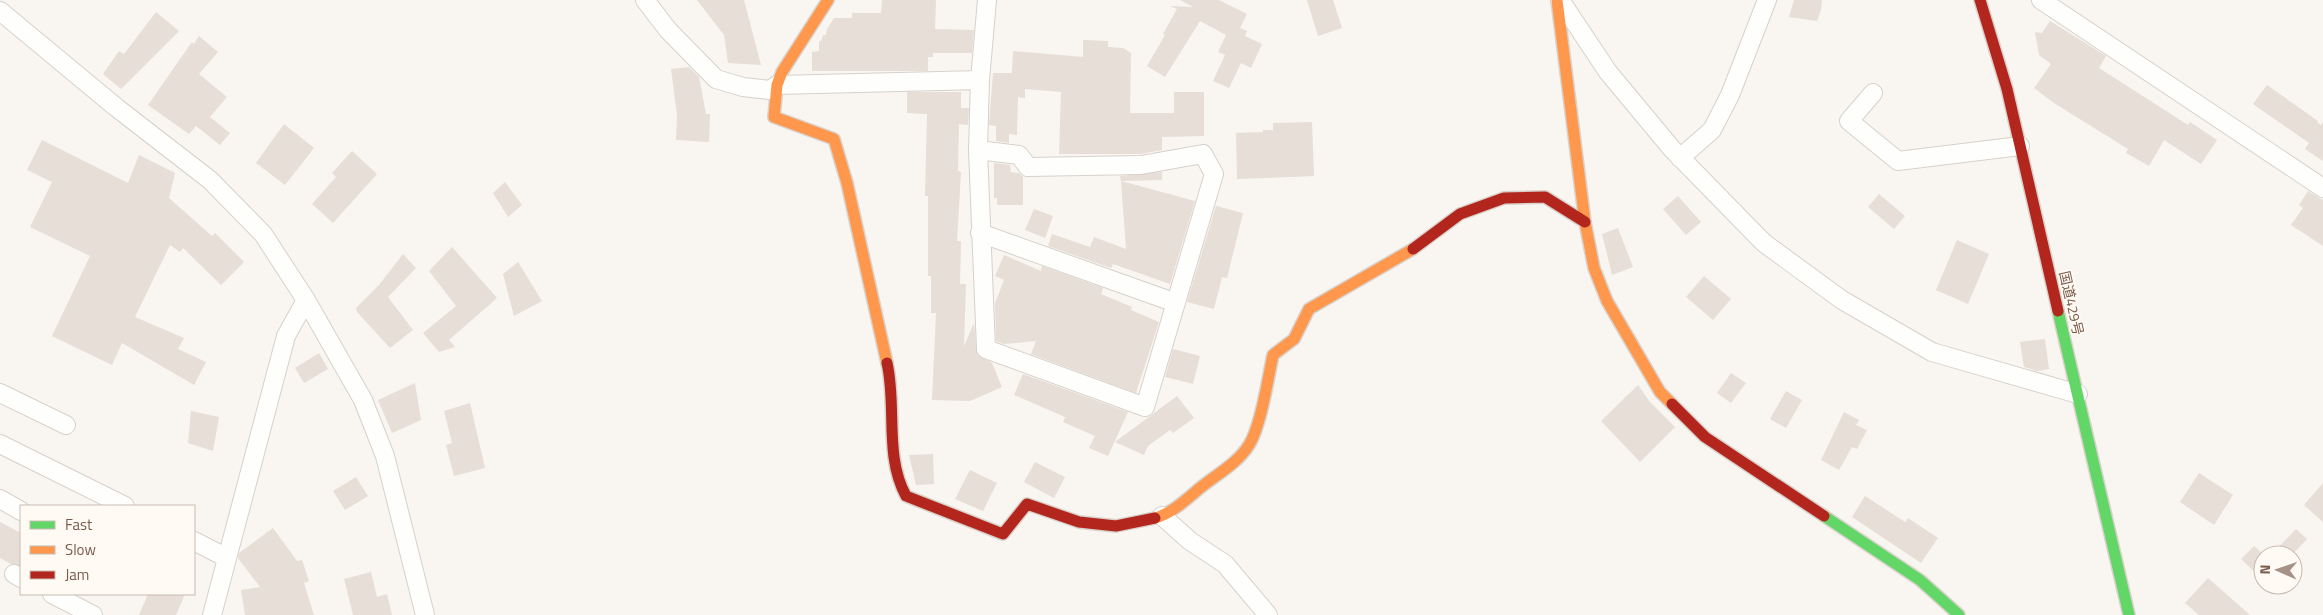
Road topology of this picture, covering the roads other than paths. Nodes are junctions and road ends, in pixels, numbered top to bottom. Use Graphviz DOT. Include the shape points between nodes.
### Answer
graph roads {
  1 [pos="645,0"];
  2 [pos="828,0"];
  3 [pos="986,0"];
  4 [pos="1558,0"];
  5 [pos="1767,0"];
  6 [pos="1980,0"];
  7 [pos="2041,0"];
  8 [pos="0,11"];
  9 [pos="980,80"];
  10 [pos="777,85"];
  11 [pos="1873,93"];
  12 [pos="2020,146"];
  13 [pos="978,150"];
  14 [pos="1680,158"];
  15 [pos="2323,188"];
  16 [pos="1585,222"];
  17 [pos="980,233"];
  18 [pos="306,300"];
  19 [pos="1176,303"];
  20 [pos="0,393"];
  21 [pos="2078,394"];
  22 [pos="66,425"];
  23 [pos="0,444"];
  24 [pos="0,499"];
  25 [pos="123,505"];
  26 [pos="20,510"];
  27 [pos="1162,516"];
  28 [pos="195,542"];
  29 [pos="227,558"];
  30 [pos="54,595"];
  31 [pos="93,615"];
  32 [pos="212,615"];
  33 [pos="425,615"];
  34 [pos="1268,615"];
  35 [pos="1958,615"];
  36 [pos="2129,615"];
  1 -- 10 [label="street" via="668,30 716,79 770,90"];
  2 -- 10 [label="main road"];
  3 -- 9 [label="street"];
  4 -- 14 [label="street" via="1608,72"];
  4 -- 16 [label="main road"];
  5 -- 14 [label="street" via="1730,94 1712,130"];
  6 -- 12 [label="main road, 国道429号" via="2007,89"];
  7 -- 15 [label="street"];
  8 -- 18 [label="street" via="210,180 263,234"];
  9 -- 10 [label="street"];
  9 -- 13 [label="street"];
  10 -- 27 [label="main road" via="774,116 834,139 889,370 895,464 906,496 1003,534 1027,504 1079,522 1116,526"];
  11 -- 12 [label="street" via="1849,121 1898,161"];
  12 -- 21 [label="main road, 国道429号"];
  13 -- 17 [label="street"];
  13 -- 19 [label="street" via="1019,155 1028,166 1141,165 1203,154 1214,174"];
  14 -- 21 [label="street" via="1764,244 1842,300 1932,352"];
  16 -- 27 [label="main road" via="1545,197 1504,198 1460,214 1424,242 1309,309 1294,339 1273,355 1250,444 1241,455"];
  16 -- 35 [label="main road" via="1594,268 1607,301 1660,392 1706,436 1920,580"];
  17 -- 19 [label="street"];
  17 -- 19 [label="street" via="986,349 1145,407"];
  18 -- 29 [label="street" via="286,336"];
  18 -- 33 [label="street" via="363,400 385,456"];
  20 -- 22 [label="street"];
  21 -- 36 [label="main road, 国道429号"];
  23 -- 25 [label="street"];
  24 -- 26 [label="street"];
  27 -- 34 [label="street" via="1190,541 1225,564"];
  28 -- 29 [label="street"];
  29 -- 32 [label="street"];
  30 -- 31 [label="street"];
}
